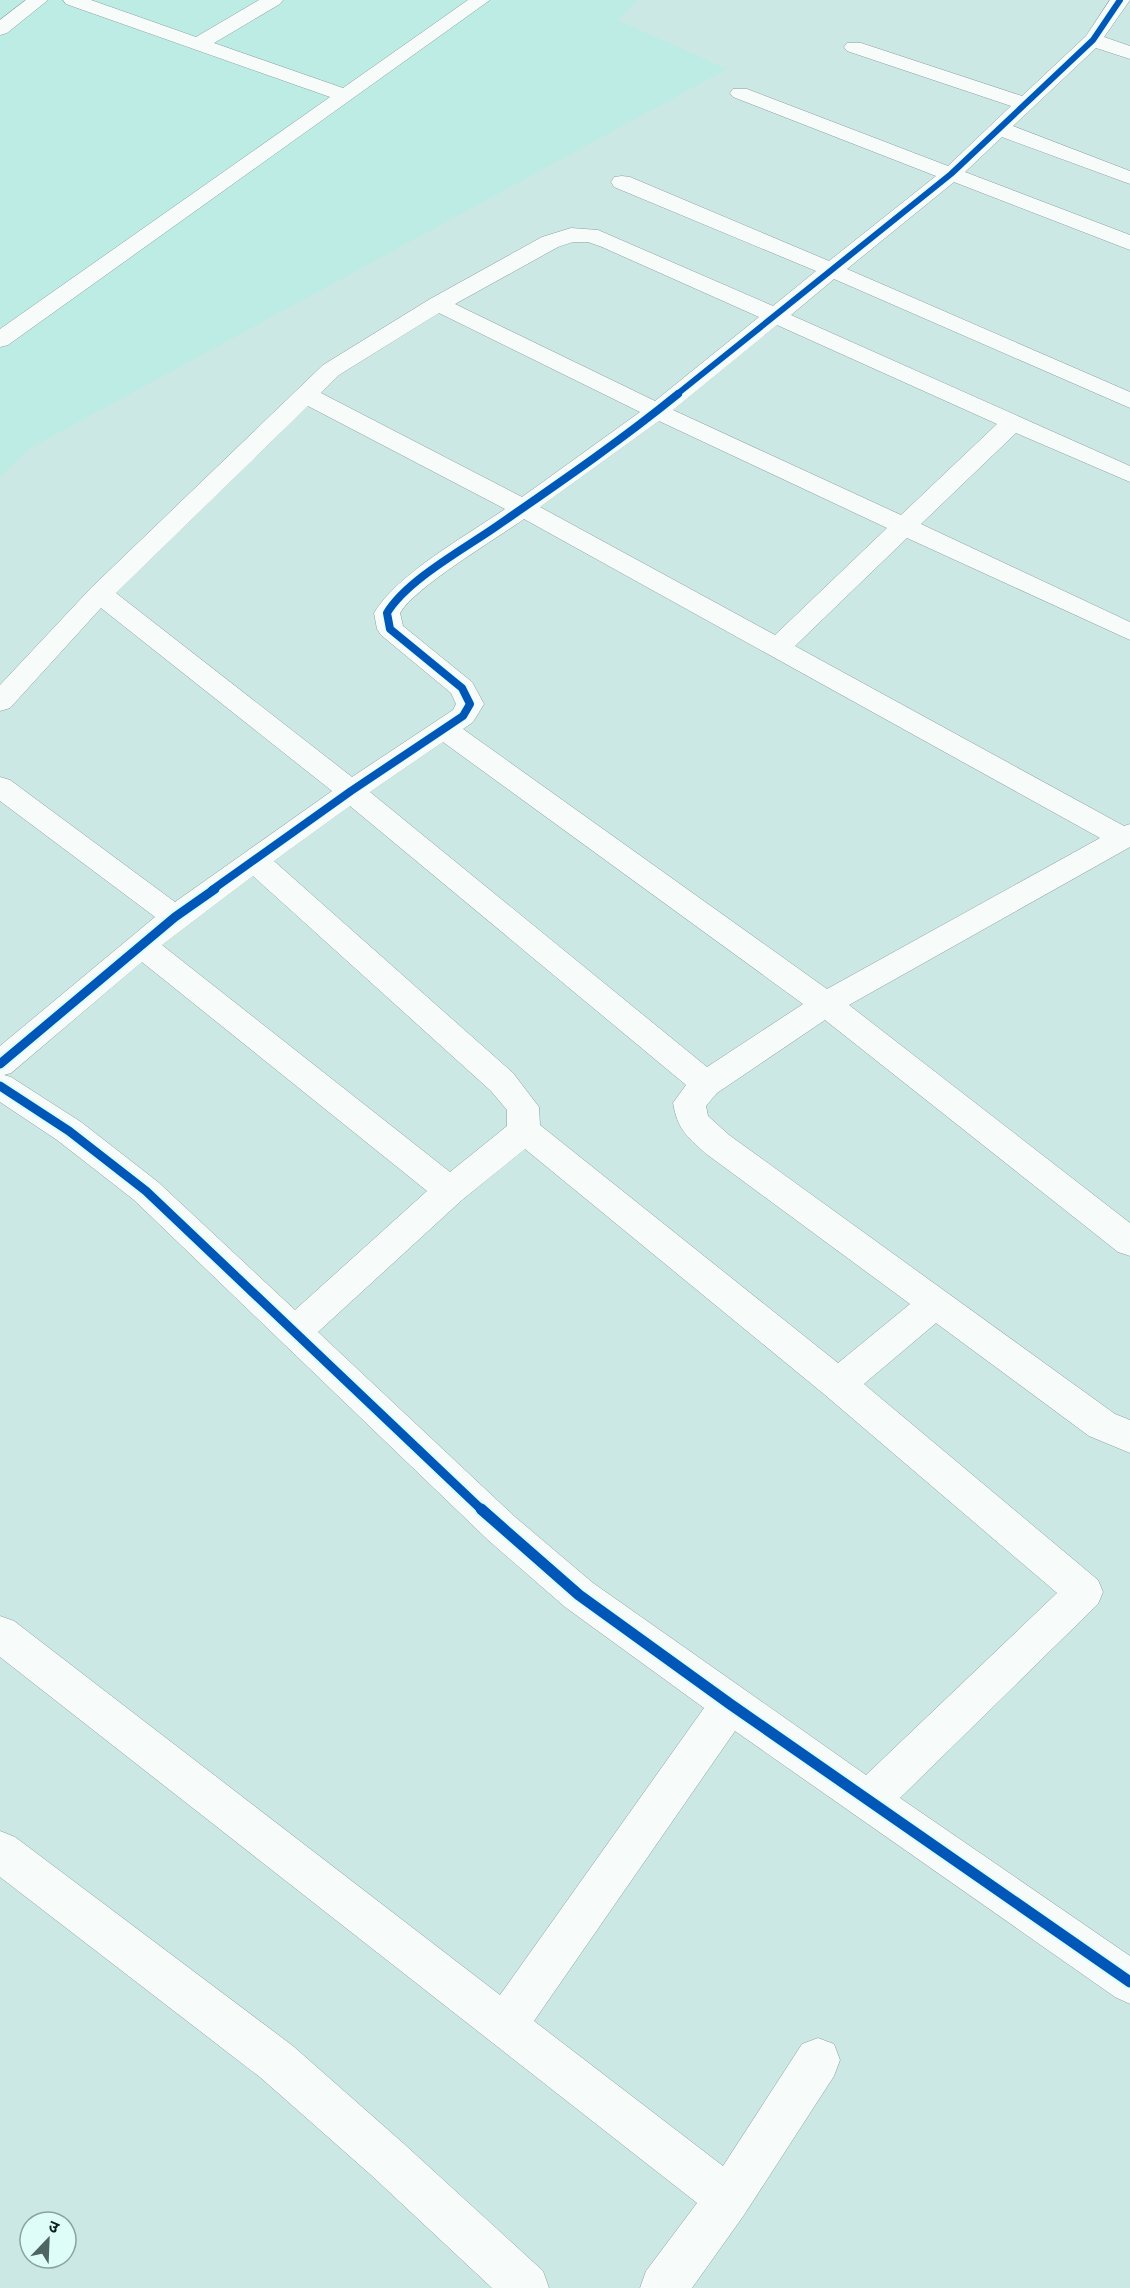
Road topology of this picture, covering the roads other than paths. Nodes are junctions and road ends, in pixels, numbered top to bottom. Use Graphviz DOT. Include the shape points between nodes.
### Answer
graph roads {
  1 [pos="38,0"];
  2 [pos="273,0"];
  3 [pos="480,0"];
  4 [pos="1120,0"];
  5 [pos="87,2"];
  6 [pos="0,29"];
  7 [pos="1093,40"];
  8 [pos="198,44"];
  9 [pos="854,47"];
  10 [pos="1130,53"];
  11 [pos="740,93"];
  12 [pos="344,95"];
  13 [pos="1026,104"];
  14 [pos="1000,129"];
  15 [pos="951,174"];
  16 [pos="1130,178"];
  17 [pos="622,182"];
  18 [pos="1130,243"];
  19 [pos="832,270"];
  20 [pos="438,304"];
  21 [pos="776,315"];
  22 [pos="0,340"];
  23 [pos="304,394"];
  24 [pos="1130,401"];
  25 [pos="657,411"];
  26 [pos="1013,422"];
  27 [pos="1130,475"];
  28 [pos="523,508"];
  29 [pos="905,527"];
  30 [pos="100,594"];
  31 [pos="1130,632"];
  32 [pos="777,648"];
  33 [pos="0,702"];
  34 [pos="445,730"];
  35 [pos="0,787"];
  36 [pos="351,791"];
  37 [pos="1127,836"];
  38 [pos="254,860"];
  39 [pos="175,917"];
  40 [pos="142,945"];
  41 [pos="826,1004"];
  42 [pos="0,1064"];
  43 [pos="706,1084"];
  44 [pos="0,1086"];
  45 [pos="524,1130"];
  46 [pos="450,1191"];
  47 [pos="1130,1242"];
  48 [pos="934,1304"];
  49 [pos="295,1331"];
  50 [pos="838,1384"];
  51 [pos="1130,1437"];
  52 [pos="0,1634"];
  53 [pos="730,1704"];
  54 [pos="869,1800"];
  55 [pos="0,1851"];
  56 [pos="1130,1982"];
  57 [pos="505,2026"];
  58 [pos="818,2060"];
  59 [pos="728,2199"];
  60 [pos="526,2288"];
  61 [pos="663,2288"];
  1 -- 6 [label="street"];
  2 -- 8 [label="street"];
  3 -- 12 [label="street"];
  4 -- 7 [label="street"];
  5 -- 8 [label="street"];
  7 -- 10 [label="street"];
  7 -- 13 [label="street"];
  8 -- 12 [label="street"];
  9 -- 13 [label="street"];
  11 -- 15 [label="street"];
  12 -- 22 [label="street"];
  13 -- 14 [label="street"];
  14 -- 15 [label="street"];
  14 -- 16 [label="street"];
  15 -- 18 [label="street"];
  15 -- 19 [label="street"];
  17 -- 19 [label="street"];
  19 -- 21 [label="street"];
  19 -- 24 [label="street"];
  20 -- 21 [label="street" via="571,235 610,242"];
  20 -- 23 [label="street" via="355,353"];
  20 -- 25 [label="street"];
  21 -- 25 [label="street"];
  21 -- 26 [label="street"];
  23 -- 28 [label="street"];
  23 -- 30 [label="street"];
  25 -- 28 [label="street"];
  25 -- 29 [label="street"];
  26 -- 27 [label="street"];
  26 -- 29 [label="street"];
  28 -- 32 [label="street"];
  28 -- 34 [label="street" via="415,583 394,601 387,613 390,629 462,688 470,704 463,716"];
  29 -- 31 [label="street"];
  29 -- 32 [label="street"];
  30 -- 33 [label="street"];
  30 -- 36 [label="street"];
  32 -- 37 [label="street"];
  34 -- 36 [label="street"];
  34 -- 41 [label="street"];
  35 -- 39 [label="street"];
  36 -- 38 [label="street"];
  36 -- 43 [label="street"];
  37 -- 41 [label="street"];
  38 -- 39 [label="street"];
  38 -- 45 [label="street" via="502,1082 523,1107"];
  39 -- 40 [label="street"];
  40 -- 42 [label="street"];
  40 -- 46 [label="street"];
  41 -- 43 [label="street"];
  41 -- 47 [label="street"];
  43 -- 48 [label="street" via="689,1103 693,1122 717,1144"];
  44 -- 49 [label="street" via="69,1131 146,1191"];
  45 -- 46 [label="street"];
  45 -- 50 [label="street"];
  46 -- 49 [label="street"];
  48 -- 50 [label="street"];
  48 -- 51 [label="street" via="1102,1425"];
  49 -- 53 [label="street" via="501,1528 579,1595"];
  50 -- 54 [label="street" via="1084,1592"];
  52 -- 57 [label="street"];
  53 -- 54 [label="street"];
  53 -- 57 [label="street"];
  54 -- 56 [label="street"];
  55 -- 60 [label="street" via="277,2062"];
  57 -- 59 [label="street"];
  58 -- 59 [label="street"];
  59 -- 61 [label="street"];
}
